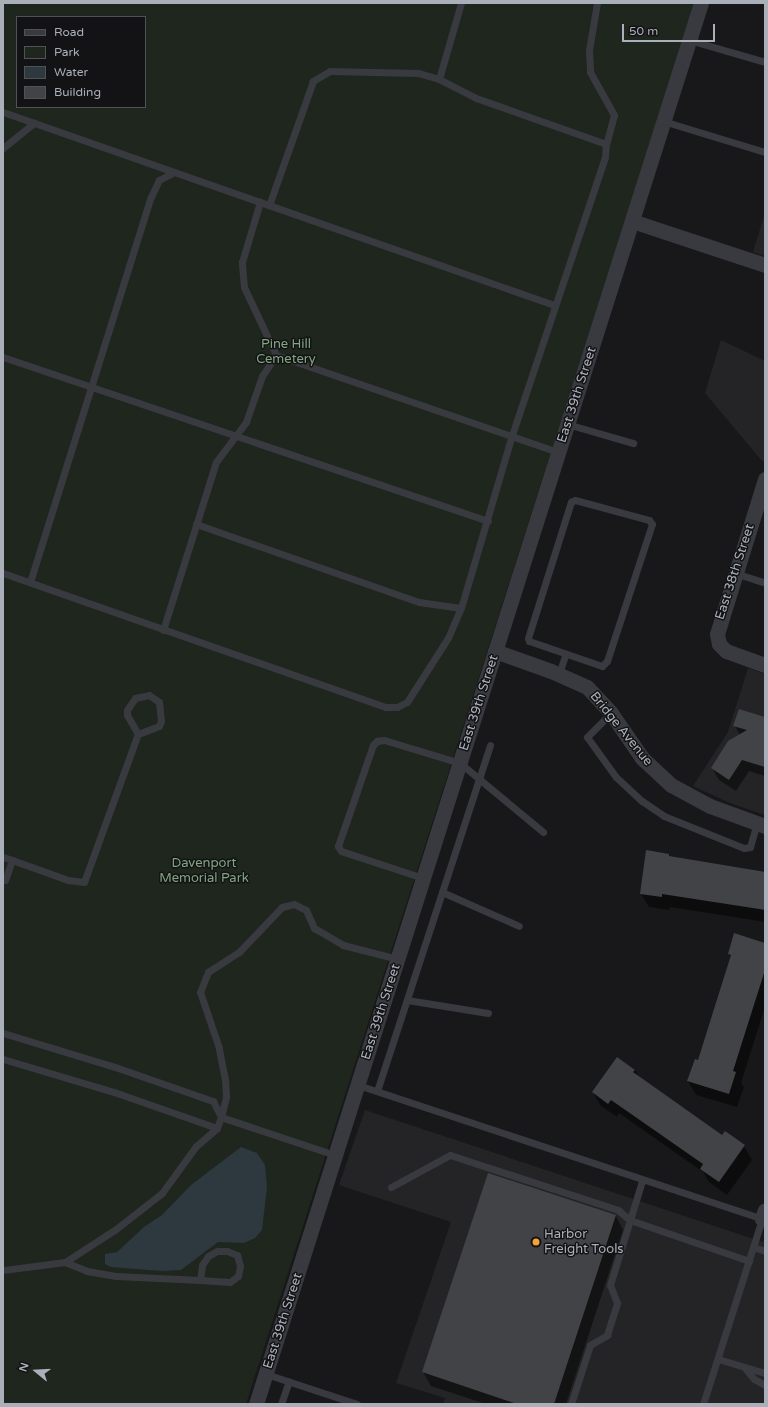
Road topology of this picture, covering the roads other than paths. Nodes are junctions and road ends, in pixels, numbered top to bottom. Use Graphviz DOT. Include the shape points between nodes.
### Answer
graph roads {
  1 [pos="461,3"];
  2 [pos="597,3"];
  3 [pos="701,3"];
  4 [pos="689,40"];
  5 [pos="765,62"];
  6 [pos="439,79"];
  7 [pos="3,112"];
  8 [pos="663,121"];
  9 [pos="34,123"];
  10 [pos="606,144"];
  11 [pos="3,148"];
  12 [pos="765,152"];
  13 [pos="173,173"];
  14 [pos="260,202"];
  15 [pos="269,205"];
  16 [pos="632,221"];
  17 [pos="765,265"];
  18 [pos="554,305"];
  19 [pos="276,355"];
  20 [pos="3,357"];
  21 [pos="93,387"];
  22 [pos="567,424"];
  23 [pos="235,435"];
  24 [pos="512,435"];
  25 [pos="633,443"];
  26 [pos="558,452"];
  27 [pos="765,479"];
  28 [pos="488,521"];
  29 [pos="196,524"];
  30 [pos="3,573"];
  31 [pos="734,573"];
  32 [pos="30,582"];
  33 [pos="765,582"];
  34 [pos="461,608"];
  35 [pos="163,630"];
  36 [pos="495,651"];
  37 [pos="566,655"];
  38 [pos="765,665"];
  39 [pos="559,674"];
  40 [pos="611,713"];
  41 [pos="138,734"];
  42 [pos="490,745"];
  43 [pos="460,763"];
  44 [pos="479,779"];
  45 [pos="761,824"];
  46 [pos="543,832"];
  47 [pos="3,857"];
  48 [pos="12,860"];
  49 [pos="423,878"];
  50 [pos="3,879"];
  51 [pos="442,892"];
  52 [pos="519,926"];
  53 [pos="398,958"];
  54 [pos="407,1000"];
  55 [pos="488,1013"];
  56 [pos="3,1033"];
  57 [pos="3,1059"];
  58 [pos="358,1085"];
  59 [pos="377,1091"];
  60 [pos="221,1117"];
  61 [pos="217,1128"];
  62 [pos="335,1155"];
  63 [pos="642,1181"];
  64 [pos="391,1187"];
  65 [pos="763,1214"];
  66 [pos="630,1220"];
  67 [pos="753,1247"];
  68 [pos="765,1251"];
  69 [pos="749,1261"];
  70 [pos="65,1262"];
  71 [pos="3,1270"];
  72 [pos="200,1280"];
  73 [pos="718,1359"];
  74 [pos="745,1368"];
  75 [pos="765,1373"];
  76 [pos="266,1374"];
  77 [pos="289,1381"];
  78 [pos="765,1385"];
  79 [pos="256,1404"];
  80 [pos="282,1404"];
  81 [pos="357,1404"];
  82 [pos="571,1404"];
  83 [pos="703,1404"];
  1 -- 6 [label="lane"];
  2 -- 10 [label="lane" via="589,50 590,72 614,115"];
  3 -- 4 [label="street, East 39th Street"];
  4 -- 5 [label="lane"];
  4 -- 8 [label="street, East 39th Street"];
  6 -- 10 [label="lane" via="476,98"];
  6 -- 15 [label="lane" via="418,73 330,71 313,82"];
  7 -- 9 [label="lane"];
  8 -- 12 [label="lane"];
  8 -- 16 [label="street, East 39th Street"];
  9 -- 11 [label="lane"];
  9 -- 13 [label="lane"];
  10 -- 18 [label="lane" via="606,157"];
  13 -- 14 [label="lane"];
  13 -- 21 [label="lane" via="159,180 151,197"];
  14 -- 15 [label="lane"];
  14 -- 19 [label="lane" via="242,262 244,287"];
  15 -- 18 [label="lane"];
  16 -- 17 [label="street"];
  16 -- 22 [label="street, East 39th Street"];
  18 -- 24 [label="lane"];
  19 -- 23 [label="lane" via="262,376 246,422"];
  19 -- 24 [label="lane"];
  20 -- 21 [label="lane"];
  21 -- 23 [label="lane"];
  21 -- 32 [label="lane"];
  22 -- 25 [label="lane"];
  22 -- 26 [label="street, East 39th Street"];
  23 -- 28 [label="lane"];
  23 -- 29 [label="lane" via="216,462"];
  24 -- 26 [label="lane"];
  24 -- 28 [label="lane"];
  26 -- 36 [label="street, East 39th Street"];
  27 -- 31 [label="street, East 38th Street"];
  28 -- 34 [label="lane"];
  29 -- 34 [label="lane" via="419,602"];
  29 -- 35 [label="lane"];
  30 -- 32 [label="lane"];
  31 -- 33 [label="lane"];
  31 -- 38 [label="street, East 38th Street" via="718,624 719,644 735,655"];
  32 -- 35 [label="lane"];
  34 -- 35 [label="lane" via="448,638 407,702 397,707 386,706"];
  36 -- 39 [label="street, Bridge Avenue"];
  36 -- 43 [label="street, East 39th Street"];
  37 -- 37 [label="lane" via="602,666 608,660 652,524 649,520 575,500 572,502 528,638 529,641"];
  37 -- 39 [label="lane"];
  39 -- 40 [label="street, Bridge Avenue" via="587,687"];
  40 -- 45 [label="street, Bridge Avenue" via="642,758 671,785 710,806"];
  40 -- 45 [label="lane" via="587,737 616,777 642,801 664,816 744,848 750,847"];
  41 -- 41 [label="lane" via="159,726 161,721 159,702 149,695 135,698 127,710 127,715"];
  41 -- 48 [label="lane" via="84,882 68,880"];
  42 -- 44 [label="lane"];
  43 -- 44 [label="lane"];
  43 -- 49 [label="street, East 39th Street"];
  43 -- 49 [label="lane" via="384,740 377,741 373,745 338,846 341,851"];
  44 -- 46 [label="lane"];
  44 -- 51 [label="lane"];
  47 -- 48 [label="lane"];
  48 -- 50 [label="lane" via="5,880"];
  49 -- 53 [label="street, East 39th Street"];
  51 -- 52 [label="lane"];
  51 -- 54 [label="lane"];
  53 -- 58 [label="street, East 39th Street"];
  53 -- 60 [label="lane" via="343,945 314,928 306,910 294,904 282,907 239,952 208,972 200,992 219,1048 226,1080 226,1097"];
  54 -- 55 [label="lane"];
  54 -- 59 [label="lane"];
  56 -- 60 [label="lane" via="118,1068 213,1101"];
  57 -- 61 [label="lane" via="114,1092"];
  58 -- 59 [label="lane"];
  58 -- 62 [label="street, East 39th Street"];
  59 -- 63 [label="lane"];
  60 -- 61 [label="lane"];
  60 -- 62 [label="lane"];
  61 -- 70 [label="lane" via="196,1146 162,1193 116,1229"];
  62 -- 76 [label="street, East 39th Street"];
  63 -- 65 [label="lane"];
  63 -- 66 [label="lane"];
  64 -- 66 [label="lane" via="450,1155 618,1210"];
  65 -- 67 [label="lane"];
  66 -- 69 [label="lane"];
  66 -- 82 [label="lane" via="610,1285 618,1303 612,1322 607,1335 590,1345"];
  67 -- 68 [label="lane"];
  67 -- 69 [label="lane"];
  69 -- 73 [label="lane"];
  70 -- 71 [label="lane"];
  70 -- 72 [label="lane" via="87,1271 116,1276"];
  72 -- 72 [label="lane" via="230,1282 238,1276 238,1255 228,1251 217,1251 208,1256 202,1265"];
  73 -- 74 [label="lane"];
  73 -- 83 [label="lane"];
  74 -- 75 [label="lane"];
  74 -- 78 [label="lane" via="754,1379"];
  76 -- 77 [label="lane"];
  76 -- 79 [label="street, East 39th Street"];
  77 -- 80 [label="lane"];
  77 -- 81 [label="lane"];
}
